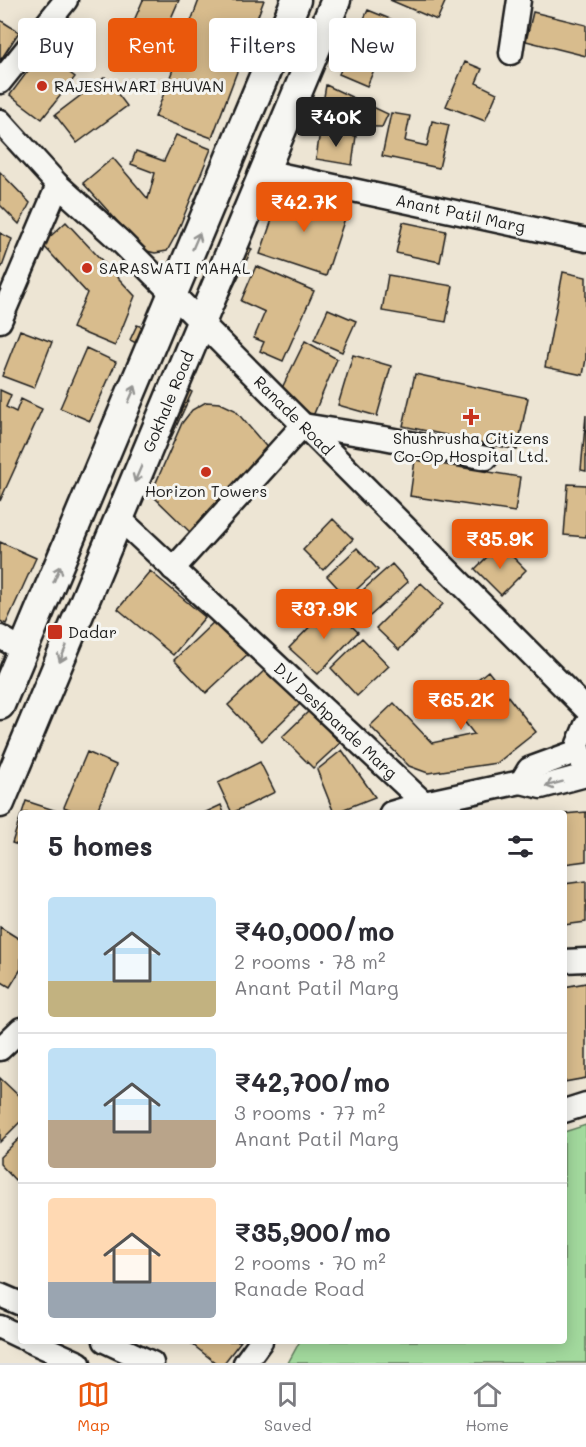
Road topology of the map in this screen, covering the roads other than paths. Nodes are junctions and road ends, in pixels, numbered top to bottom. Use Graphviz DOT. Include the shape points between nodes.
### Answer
graph roads {
  1 [pos="66,0"];
  2 [pos="296,0"];
  3 [pos="336,0"];
  4 [pos="519,0"];
  5 [pos="511,53"];
  6 [pos="0,82"];
  7 [pos="0,121"];
  8 [pos="264,171"];
  9 [pos="58,184"];
  10 [pos="586,240"];
  11 [pos="173,295"];
  12 [pos="0,321"];
  13 [pos="201,323"];
  14 [pos="303,425"];
  15 [pos="486,458"];
  16 [pos="118,517"];
  17 [pos="173,569"];
  18 [pos="0,637"];
  19 [pos="25,651"];
  20 [pos="0,705"];
  21 [pos="586,709"];
  22 [pos="586,725"];
  23 [pos="578,751"];
  24 [pos="586,775"];
  25 [pos="521,782"];
  26 [pos="0,803"];
  27 [pos="424,803"];
  28 [pos="401,810"];
  29 [pos="586,960"];
  30 [pos="567,961"];
  31 [pos="18,1032"];
  32 [pos="0,1049"];
  33 [pos="586,1104"];
  34 [pos="567,1110"];
  35 [pos="0,1296"];
  36 [pos="18,1303"];
  37 [pos="0,1327"];
  38 [pos="18,1336"];
  39 [pos="111,1344"];
  40 [pos="259,1344"];
  41 [pos="43,1349"];
  42 [pos="79,1363"];
  43 [pos="152,1363"];
  44 [pos="245,1363"];
  1 -- 6 [label="street"];
  11 -- 2 [label="main road, one-way"];
  3 -- 8 [label="main road, Gokhale Road"];
  4 -- 5 [label="street"];
  7 -- 9 [label="street, Ranade Road"];
  8 -- 10 [label="street, Anant Patil Marg"];
  8 -- 13 [label="main road, Gokhale Road"];
  9 -- 11 [label="street, Ranade Road"];
  9 -- 12 [label="street"];
  11 -- 13 [label="street, Ranade Road"];
  19 -- 11 [label="main road, one-way"];
  13 -- 14 [label="street, Ranade Road"];
  13 -- 16 [label="main road, Gokhale Road, one-way"];
  14 -- 15 [label="street"];
  14 -- 17 [label="street"];
  14 -- 21 [label="street, Ranade Road"];
  16 -- 17 [label="street, D.V Deshpande Marg"];
  16 -- 26 [label="main road, Gokhale Road, one-way"];
  17 -- 27 [label="street, D.V Deshpande Marg"];
  18 -- 19 [label="street"];
  19 -- 20 [label="main road"];
  22 -- 23 [label="street"];
  23 -- 24 [label="street"];
  23 -- 25 [label="street" via="529,769"];
  24 -- 25 [label="street, one-way" via="541,787"];
  25 -- 27 [label="street"];
  27 -- 28 [label="street"];
  29 -- 30 [label="street"];
  31 -- 32 [label="street"];
  33 -- 34 [label="street"];
  35 -- 36 [label="street"];
  37 -- 38 [label="street"];
  39 -- 43 [label="street"];
  40 -- 44 [label="street"];
  41 -- 42 [label="street"];
}
